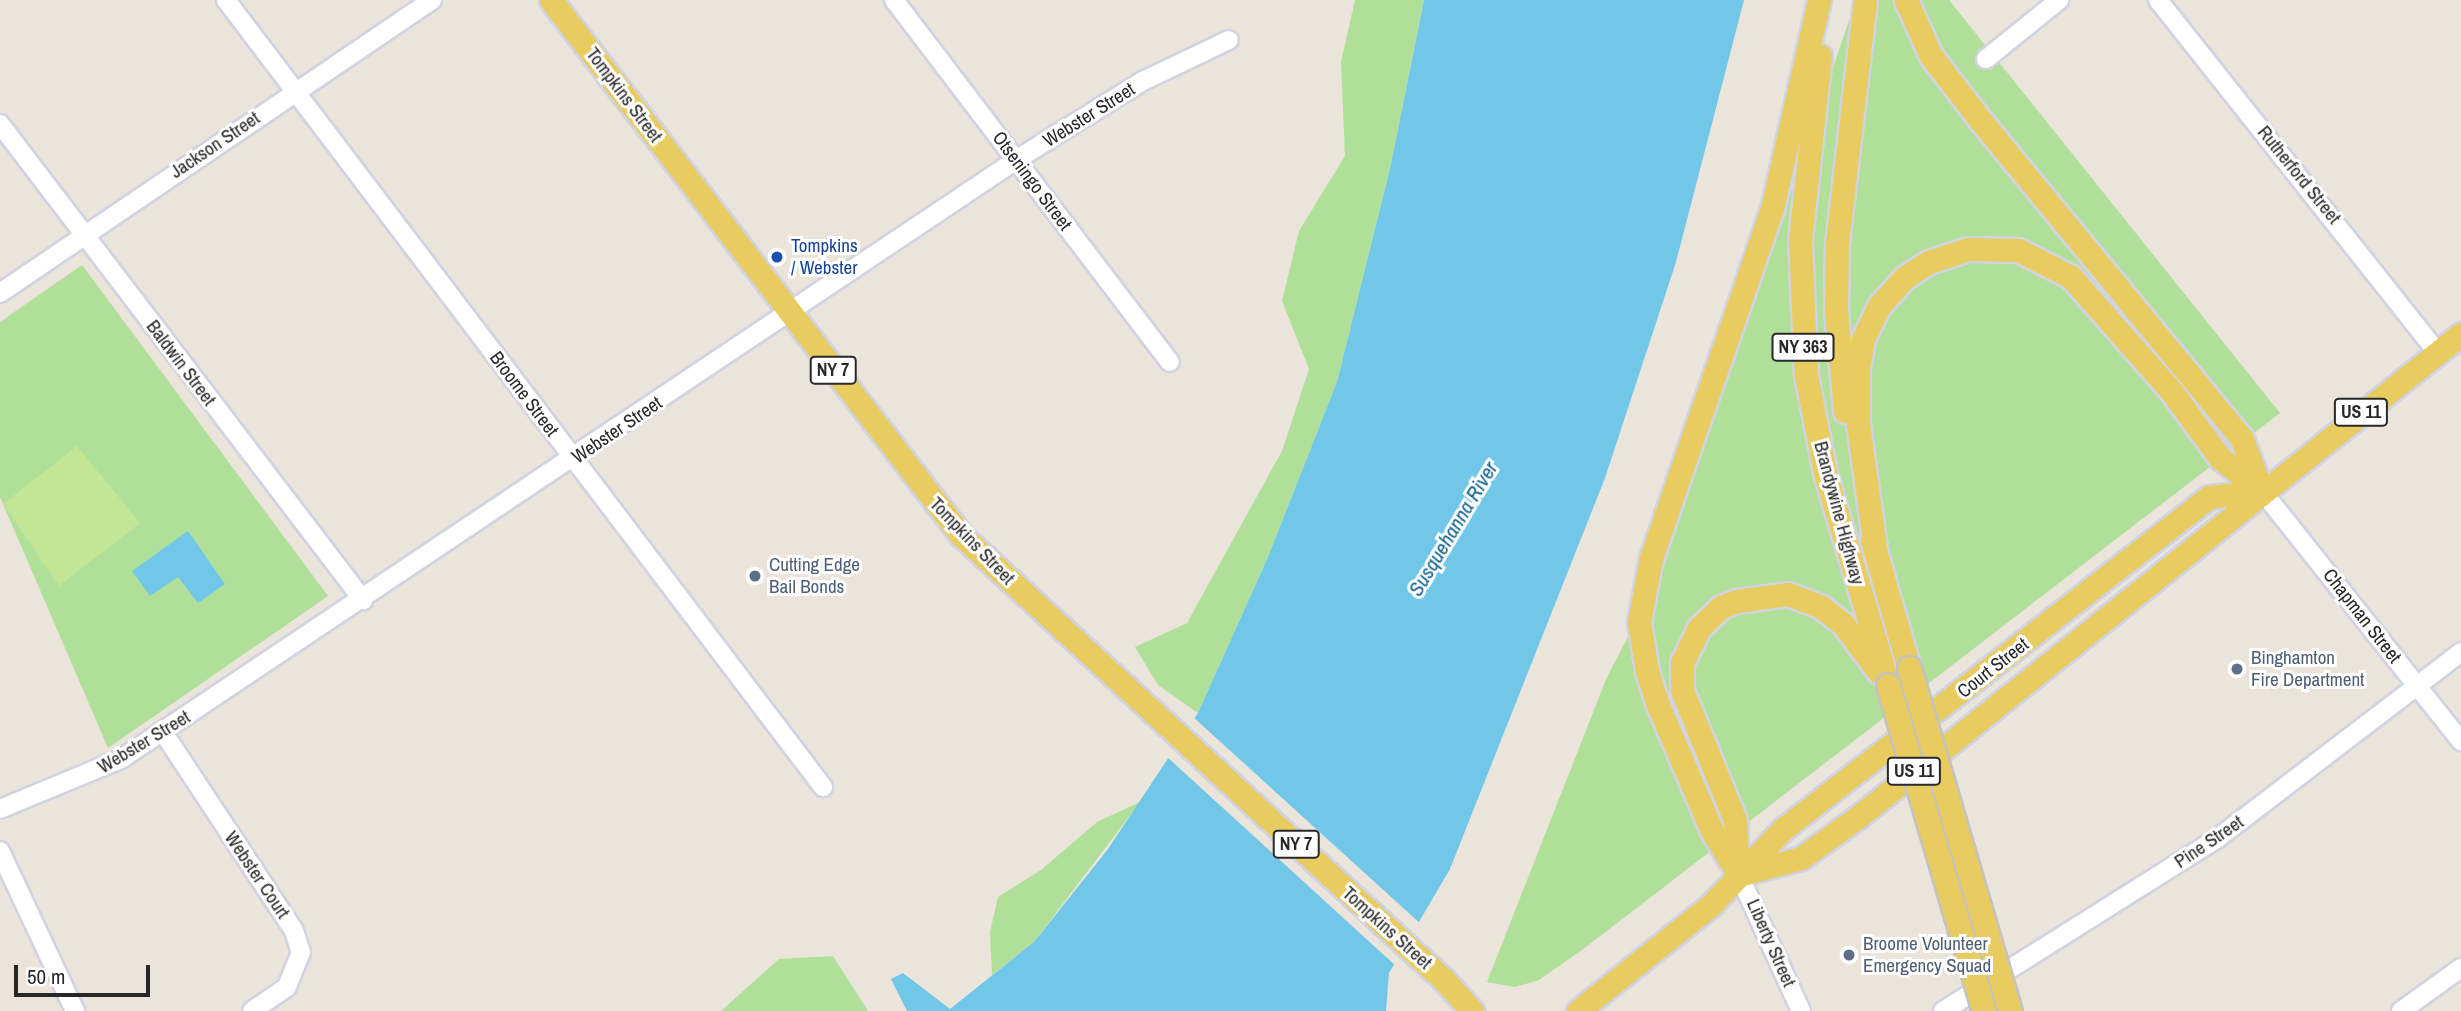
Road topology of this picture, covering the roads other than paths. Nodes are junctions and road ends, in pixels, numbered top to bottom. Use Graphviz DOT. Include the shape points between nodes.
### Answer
graph roads {
  1 [pos="226,0"];
  2 [pos="432,0"];
  3 [pos="551,0"];
  4 [pos="894,0"];
  5 [pos="1819,0"];
  6 [pos="1828,0"];
  7 [pos="1865,0"];
  8 [pos="1906,0"];
  9 [pos="2059,0"];
  10 [pos="2158,0"];
  11 [pos="1229,40"];
  12 [pos="1986,59"];
  13 [pos="295,90"];
  14 [pos="0,124"];
  15 [pos="1016,160"];
  16 [pos="83,235"];
  17 [pos="0,293"];
  18 [pos="790,314"];
  19 [pos="2461,334"];
  20 [pos="2437,352"];
  21 [pos="1170,362"];
  22 [pos="573,460"];
  23 [pos="2262,491"];
  24 [pos="1876,555"];
  25 [pos="363,600"];
  26 [pos="2461,652"];
  27 [pos="1888,685"];
  28 [pos="2418,687"];
  29 [pos="163,732"];
  30 [pos="2461,741"];
  31 [pos="823,787"];
  32 [pos="0,809"];
  33 [pos="0,851"];
  34 [pos="1739,875"];
  35 [pos="2461,968"];
  36 [pos="75,1011"];
  37 [pos="252,1011"];
  38 [pos="1472,1011"];
  39 [pos="1578,1011"];
  40 [pos="1801,1011"];
  41 [pos="1942,1011"];
  42 [pos="1984,1011"];
  43 [pos="2010,1011"];
  44 [pos="2401,1011"];
  1 -- 13 [label="street, Broome Street"];
  2 -- 13 [label="street, Jackson Street"];
  3 -- 18 [label="main road, Tompkins Street / NY 7"];
  4 -- 15 [label="street, Otseningo Street"];
  5 -- 34 [label="main road" via="1772,209 1651,558 1639,622 1658,705 1712,831"];
  6 -- 27 [label="main road, Brandywine Highway / NY 363" via="1801,227 1803,345 1825,473"];
  7 -- 24 [label="main road, Brandywine Highway / NY 363" via="1840,192 1836,295 1847,425"];
  8 -- 23 [label="main road" via="1931,56 2242,439"];
  9 -- 12 [label="street"];
  10 -- 20 [label="street, Rutherford Street"];
  11 -- 15 [label="street, Webster Street" via="1143,81"];
  13 -- 16 [label="street, Jackson Street"];
  13 -- 22 [label="street, Broome Street"];
  14 -- 16 [label="street, Baldwin Street"];
  15 -- 18 [label="street, Webster Street"];
  15 -- 21 [label="street, Otseningo Street"];
  16 -- 17 [label="street, Jackson Street"];
  16 -- 25 [label="street, Baldwin Street"];
  18 -- 22 [label="street, Webster Street"];
  18 -- 38 [label="main road, Tompkins Street / NY 7" via="961,535 1444,980"];
  19 -- 20 [label="main road, Court Street / US 11"];
  20 -- 23 [label="main road, Court Street / US 11"];
  22 -- 25 [label="street, Webster Street"];
  22 -- 31 [label="street, Broome Street"];
  23 -- 24 [label="main road" via="2221,459 2171,391 2071,277 2018,250 1968,249 1928,262 1896,285 1874,314 1861,348 1858,424"];
  23 -- 28 [label="street, Chapman Street"];
  23 -- 34 [label="main road, Court Street / US 11" via="1858,817 1801,858"];
  23 -- 34 [label="main road, Court Street / US 11" via="2210,497 1782,830"];
  24 -- 43 [label="main road, Brandywine Highway / NY 363, bridge"];
  25 -- 29 [label="street, Webster Street"];
  26 -- 28 [label="street, Pine Street"];
  27 -- 34 [label="main road" via="1843,624 1803,598 1773,593 1737,601 1721,607 1699,628 1682,663 1682,690 1735,820"];
  27 -- 42 [label="main road, Brandywine Highway / NY 363, bridge"];
  28 -- 30 [label="street, Chapman Street"];
  28 -- 41 [label="street, Pine Street" via="2218,838"];
  29 -- 32 [label="street, Webster Street" via="100,769"];
  29 -- 37 [label="street, Webster Court" via="294,931 301,952 287,987"];
  33 -- 36 [label="street"];
  34 -- 39 [label="main road, Court Street / US 11" via="1712,904"];
  34 -- 40 [label="street, Liberty Street"];
  35 -- 44 [label="street"];
}
